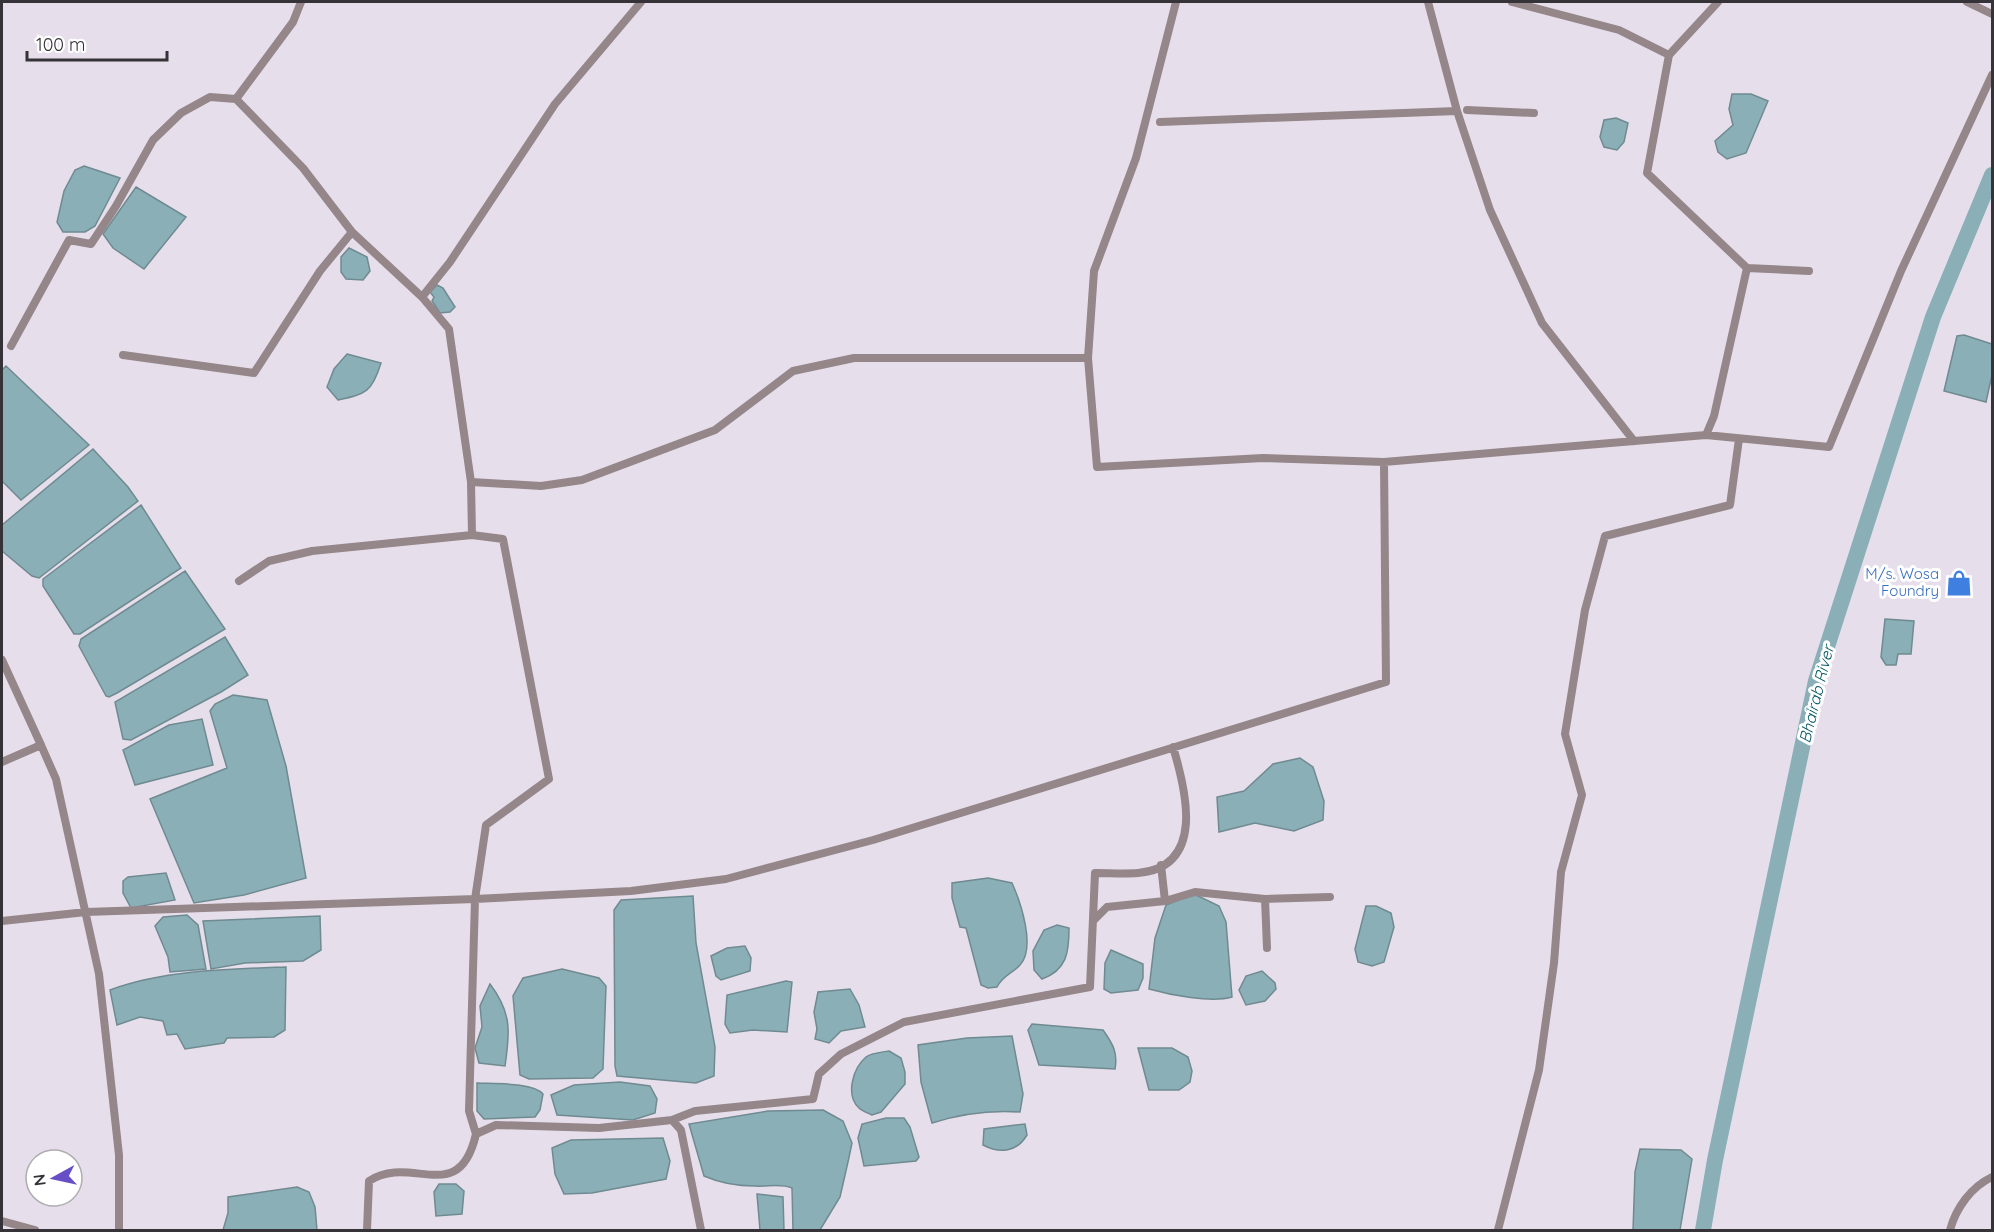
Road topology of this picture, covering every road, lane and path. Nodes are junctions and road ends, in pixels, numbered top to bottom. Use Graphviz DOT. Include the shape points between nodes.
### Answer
graph roads {
  1 [pos="302,2"];
  2 [pos="641,2"];
  3 [pos="1176,2"];
  4 [pos="1428,2"];
  5 [pos="1512,2"];
  6 [pos="1718,2"];
  7 [pos="1967,2"];
  8 [pos="1992,14"];
  9 [pos="1669,55"];
  10 [pos="1992,75"];
  11 [pos="236,99"];
  12 [pos="1467,110"];
  13 [pos="1457,111"];
  14 [pos="1534,113"];
  15 [pos="1160,122"];
  16 [pos="352,232"];
  17 [pos="1747,268"];
  18 [pos="1809,271"];
  19 [pos="422,297"];
  20 [pos="11,346"];
  21 [pos="123,354"];
  22 [pos="1088,358"];
  23 [pos="1706,435"];
  24 [pos="1739,439"];
  25 [pos="1634,441"];
  26 [pos="1384,462"];
  27 [pos="471,482"];
  28 [pos="472,535"];
  29 [pos="239,581"];
  30 [pos="2,660"];
  31 [pos="41,745"];
  32 [pos="1173,747"];
  33 [pos="2,762"];
  34 [pos="1161,865"];
  35 [pos="1330,897"];
  36 [pos="475,899"];
  37 [pos="1265,899"];
  38 [pos="1165,901"];
  39 [pos="86,912"];
  40 [pos="1094,920"];
  41 [pos="2,921"];
  42 [pos="1267,948"];
  43 [pos="672,1120"];
  44 [pos="476,1134"];
  45 [pos="1992,1177"];
  46 [pos="2,1221"];
  47 [pos="35,1230"];
  48 [pos="119,1230"];
  49 [pos="366,1230"];
  50 [pos="701,1230"];
  51 [pos="1498,1230"];
  52 [pos="1950,1230"];
  1 -- 11 [label="street" via="293,22"];
  2 -- 19 [label="street" via="555,104 450,262"];
  3 -- 22 [label="street" via="1136,158 1094,271"];
  4 -- 13 [label="street"];
  5 -- 9 [label="street" via="1618,30"];
  6 -- 9 [label="street"];
  7 -- 8 [label="street"];
  9 -- 17 [label="street" via="1647,174"];
  10 -- 24 [label="street" via="1901,271 1829,447"];
  11 -- 16 [label="street" via="303,168"];
  11 -- 20 [label="street" via="210,97 181,113 153,140 91,244 69,240"];
  12 -- 14 [label="street"];
  13 -- 15 [label="street"];
  13 -- 25 [label="street" via="1491,210 1542,323"];
  16 -- 19 [label="street"];
  16 -- 21 [label="street" via="320,271 254,373"];
  17 -- 18 [label="street"];
  17 -- 23 [label="street" via="1714,416"];
  19 -- 27 [label="street" via="449,329"];
  22 -- 26 [label="street" via="1097,467 1263,458"];
  22 -- 27 [label="street" via="844,360 793,371 716,430 582,480 541,486"];
  23 -- 24 [label="street"];
  23 -- 25 [label="street"];
  24 -- 51 [label="street" via="1730,505 1605,536 1585,610 1565,734 1582,795 1562,872 1539,1070"];
  25 -- 26 [label="street"];
  26 -- 32 [label="street" via="1386,682"];
  27 -- 28 [label="street"];
  28 -- 29 [label="street" via="312,551 269,561"];
  28 -- 36 [label="street" via="503,539 549,779 486,825"];
  30 -- 31 [label="street"];
  31 -- 33 [label="street"];
  31 -- 39 [label="street" via="56,779"];
  32 -- 34 [label="street" via="1188,812 1182,845 1169,862"];
  32 -- 36 [label="street" via="873,840 726,879 631,891"];
  34 -- 38 [label="street"];
  34 -- 40 [label="street" via="1140,873 1095,873"];
  35 -- 37 [label="street"];
  36 -- 39 [label="street"];
  36 -- 44 [label="street" via="469,1111"];
  37 -- 38 [label="street" via="1195,892"];
  37 -- 42 [label="street"];
  38 -- 40 [label="street" via="1107,907"];
  39 -- 41 [label="street"];
  39 -- 48 [label="street" via="99,974 119,1155"];
  40 -- 43 [label="street" via="1090,987 904,1022 841,1054 819,1074 813,1099 695,1110"];
  43 -- 44 [label="street" via="599,1128 496,1125"];
  43 -- 50 [label="street" via="681,1130"];
  44 -- 49 [label="street" via="472,1154 463,1167 450,1174 381,1173 369,1181"];
  45 -- 52 [label="street" via="1973,1189"];
  46 -- 47 [label="street"];
}
